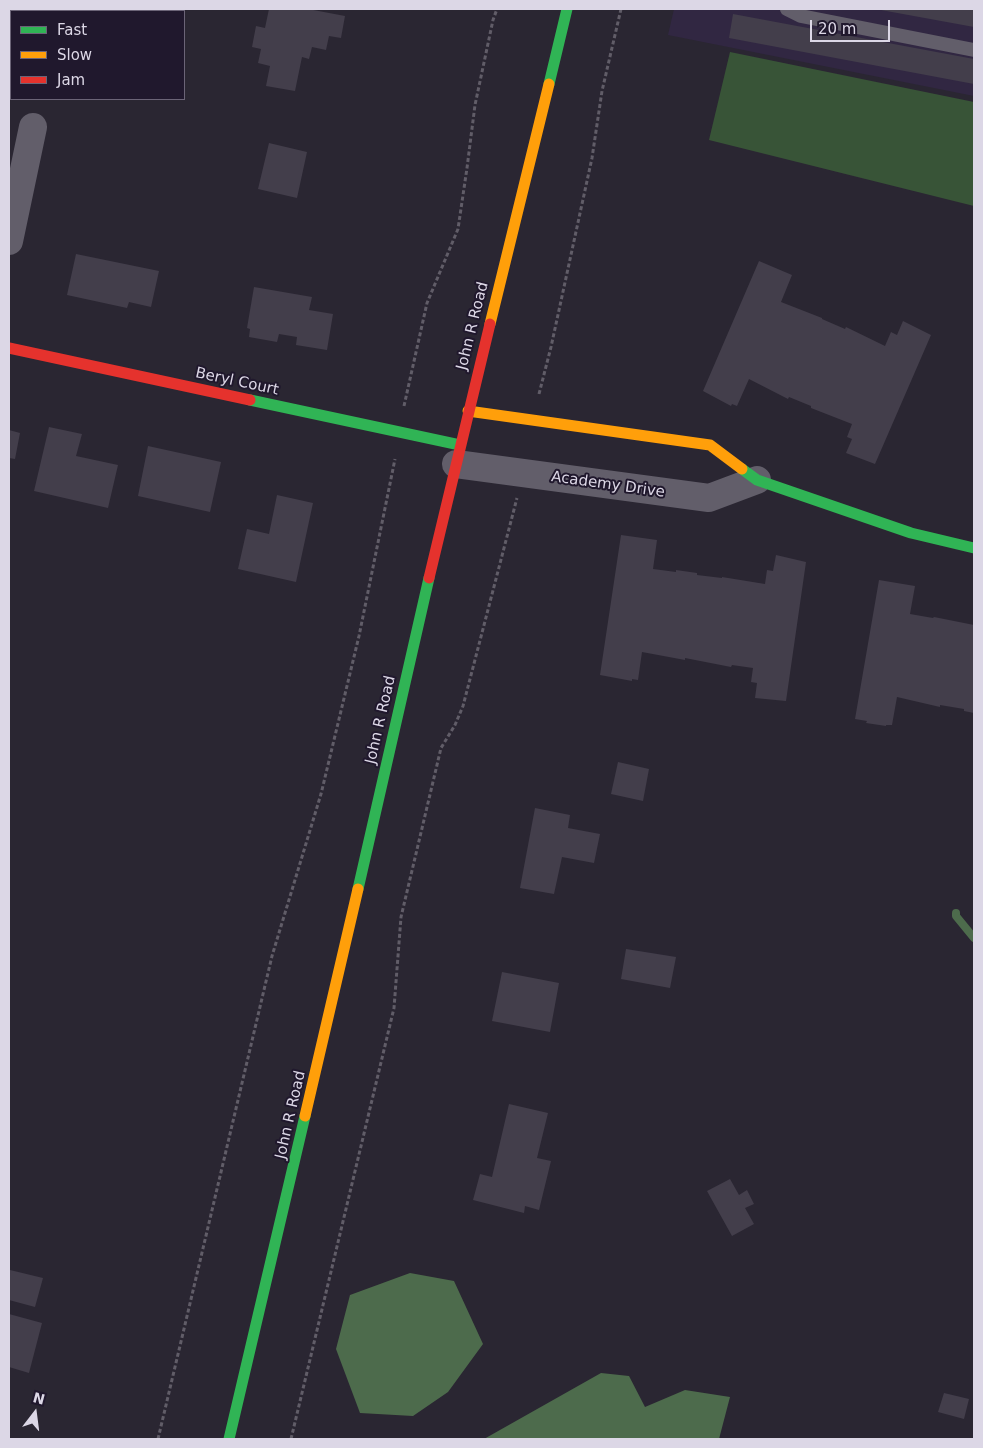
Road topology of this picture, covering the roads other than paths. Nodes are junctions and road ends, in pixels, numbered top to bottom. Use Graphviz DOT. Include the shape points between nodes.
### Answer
graph roads {
  1 [pos="567,9"];
  2 [pos="787,9"];
  3 [pos="974,50"];
  4 [pos="34,127"];
  5 [pos="9,241"];
  6 [pos="9,348"];
  7 [pos="468,411"];
  8 [pos="458,454"];
  9 [pos="756,480"];
  10 [pos="974,548"];
  11 [pos="229,1439"];
  1 -- 7 [label="main road, John R Road"];
  2 -- 3 [label="lane" via="801,16"];
  4 -- 5 [label="street"];
  6 -- 8 [label="main road, Beryl Court" via="400,432"];
  7 -- 8 [label="main road, John R Road"];
  7 -- 9 [label="main road" via="710,445"];
  8 -- 9 [label="street, Academy Drive" via="523,473 709,498"];
  8 -- 11 [label="main road, John R Road"];
  9 -- 10 [label="main road" via="911,533"];
}
